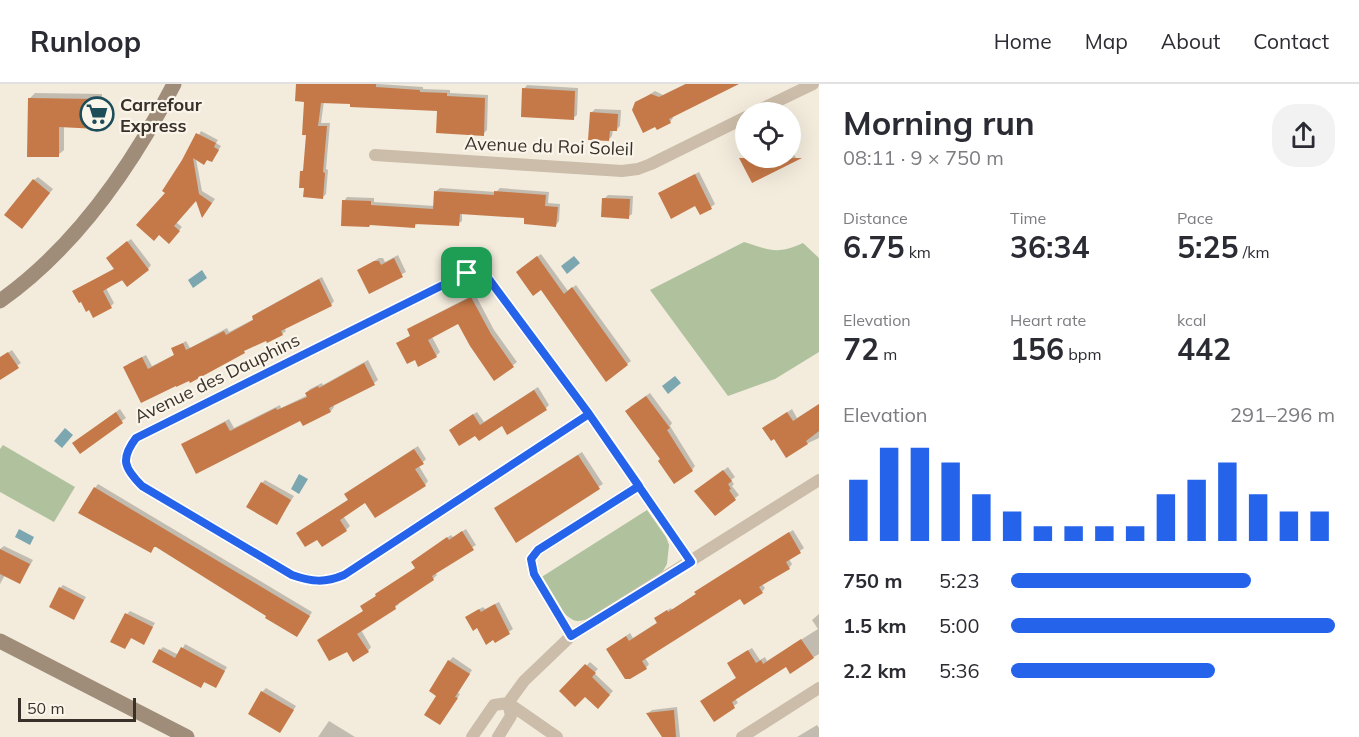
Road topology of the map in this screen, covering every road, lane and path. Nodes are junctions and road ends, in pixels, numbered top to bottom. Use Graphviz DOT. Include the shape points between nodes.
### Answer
graph roads {
  1 [pos="174,84"];
  2 [pos="813,84"];
  3 [pos="776,102"];
  4 [pos="735,122"];
  5 [pos="375,155"];
  6 [pos="0,301"];
  7 [pos="589,414"];
  8 [pos="819,480"];
  9 [pos="639,486"];
  10 [pos="691,562"];
  11 [pos="571,636"];
  12 [pos="0,641"];
  13 [pos="819,688"];
  14 [pos="508,704"];
  15 [pos="187,737"];
  16 [pos="472,737"];
  17 [pos="498,737"];
  18 [pos="557,737"];
  19 [pos="742,737"];
  1 -- 6 [label="main road" via="128,164 93,212 52,256"];
  2 -- 3 [label="street"];
  4 -- 5 [label="street, Avenue du Roi Soleil" via="651,164 622,171"];
  7 -- 7 [label="street, Avenue des Dauphins" via="488,278 467,273 136,438 127,450 125,462 142,486 292,575 309,581 327,581 344,575"];
  7 -- 9 [label="street"];
  8 -- 10 [label="street"];
  9 -- 10 [label="street"];
  9 -- 11 [label="street" via="538,550 531,559 534,574"];
  10 -- 11 [label="street"];
  11 -- 14 [label="street" via="524,681"];
  12 -- 15 [label="main road"];
  13 -- 19 [label="street"];
  14 -- 16 [label="street" via="494,705"];
  14 -- 17 [label="street" via="512,716"];
  14 -- 18 [label="street"];
}
